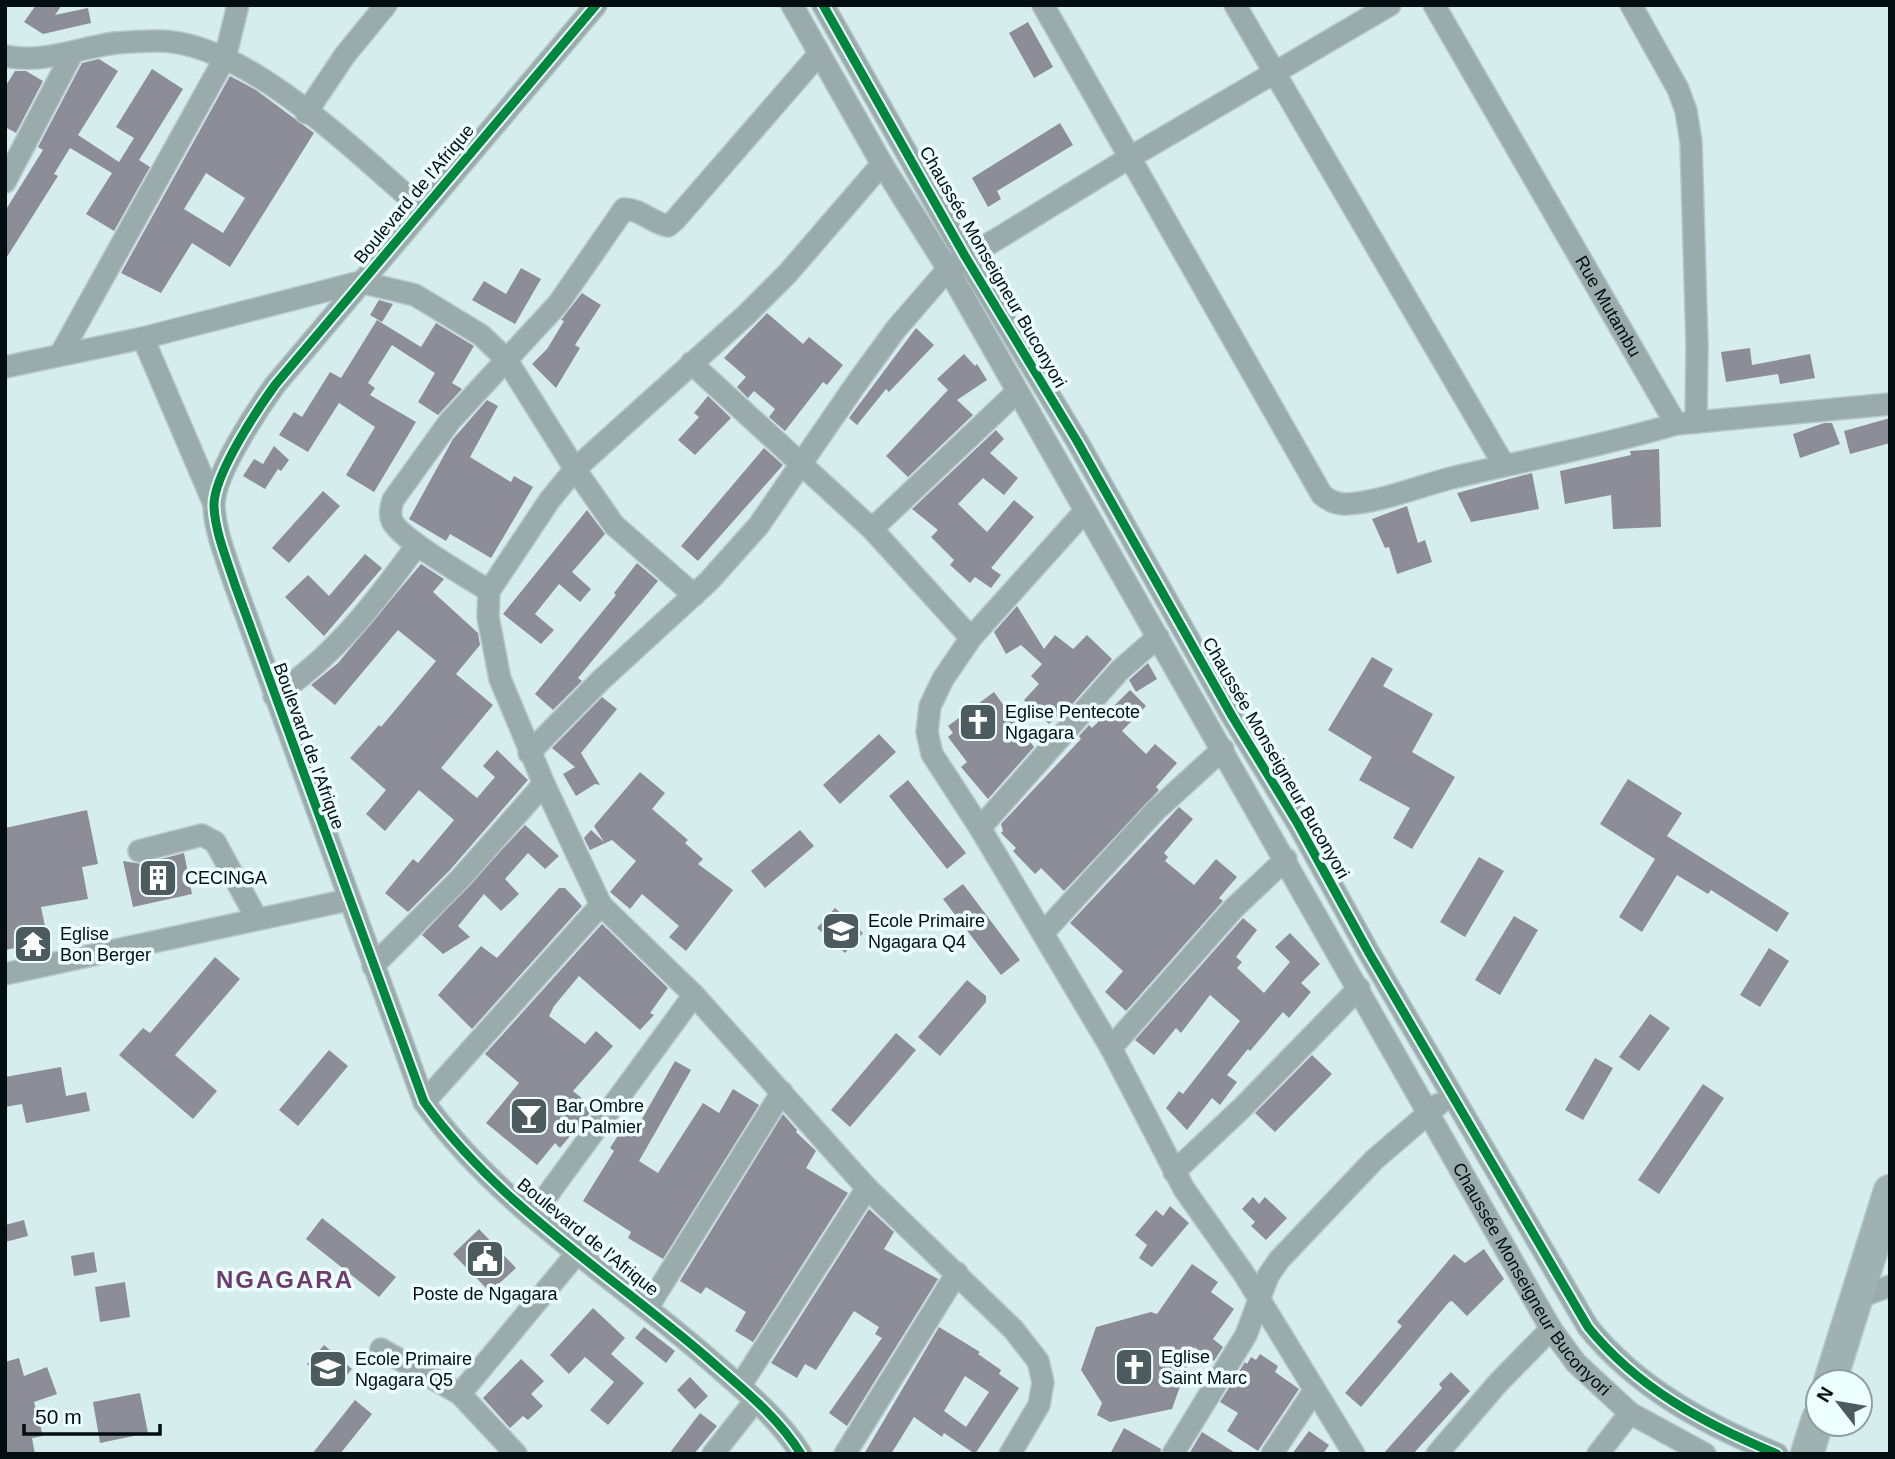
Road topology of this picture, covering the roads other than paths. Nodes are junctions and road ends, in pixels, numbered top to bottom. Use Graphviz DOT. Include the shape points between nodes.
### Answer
graph roads {
  1 [pos="238,5"];
  2 [pos="386,5"];
  3 [pos="596,5"];
  4 [pos="792,5"];
  5 [pos="823,5"];
  6 [pos="1043,5"];
  7 [pos="1235,5"];
  8 [pos="1391,5"];
  9 [pos="1434,5"];
  10 [pos="1630,5"];
  11 [pos="72,54"];
  12 [pos="819,54"];
  13 [pos="5,57"];
  14 [pos="225,58"];
  15 [pos="1272,74"];
  16 [pos="306,113"];
  17 [pos="1129,158"];
  18 [pos="882,164"];
  19 [pos="5,182"];
  20 [pos="422,209"];
  21 [pos="965,256"];
  22 [pos="948,269"];
  23 [pos="360,282"];
  24 [pos="144,338"];
  25 [pos="60,355"];
  26 [pos="506,359"];
  27 [pos="691,363"];
  28 [pos="5,367"];
  29 [pos="1017,392"];
  30 [pos="1890,404"];
  31 [pos="1686,423"];
  32 [pos="1504,465"];
  33 [pos="801,467"];
  34 [pos="575,469"];
  35 [pos="214,503"];
  36 [pos="1085,511"];
  37 [pos="872,529"];
  38 [pos="417,545"];
  39 [pos="489,591"];
  40 [pos="694,595"];
  41 [pos="1158,637"];
  42 [pos="971,638"];
  43 [pos="274,696"];
  44 [pos="1223,748"];
  45 [pos="530,753"];
  46 [pos="544,784"];
  47 [pos="980,828"];
  48 [pos="139,851"];
  49 [pos="1286,859"];
  50 [pos="348,900"];
  51 [pos="601,905"];
  52 [pos="257,919"];
  53 [pos="1044,932"];
  54 [pos="373,966"];
  55 [pos="5,974"];
  56 [pos="1359,988"];
  57 [pos="694,995"];
  58 [pos="1111,1048"];
  59 [pos="782,1093"];
  60 [pos="1452,1095"];
  61 [pos="424,1102"];
  62 [pos="1429,1112"];
  63 [pos="1174,1171"];
  64 [pos="867,1188"];
  65 [pos="1890,1191"];
  66 [pos="533,1216"];
  67 [pos="578,1252"];
  68 [pos="957,1273"];
  69 [pos="1890,1286"];
  70 [pos="1857,1298"];
  71 [pos="1258,1300"];
  72 [pos="648,1307"];
  73 [pos="1552,1329"];
  74 [pos="382,1349"];
  75 [pos="1834,1368"];
  76 [pos="740,1386"];
  77 [pos="1314,1391"];
  78 [pos="460,1394"];
  79 [pos="755,1401"];
  80 [pos="1630,1413"];
  81 [pos="1717,1427"];
  82 [pos="1737,1446"];
  83 [pos="1700,1453"];
  84 [pos="516,1454"];
  85 [pos="713,1454"];
  86 [pos="801,1454"];
  87 [pos="845,1454"];
  88 [pos="1010,1454"];
  89 [pos="1173,1454"];
  90 [pos="1272,1454"];
  91 [pos="1354,1454"];
  92 [pos="1437,1454"];
  93 [pos="1598,1454"];
  94 [pos="1777,1454"];
  1 -- 14 [label="street"];
  2 -- 16 [label="street"];
  3 -- 20 [label="street, Boulevard de l'Afrique"];
  4 -- 12 [label="street, Chaussée Monseigneur Buconyori"];
  5 -- 21 [label="street, Chaussée Monseigneur Buconyori"];
  6 -- 17 [label="street"];
  7 -- 15 [label="street"];
  8 -- 15 [label="street"];
  9 -- 31 [label="street, Rue Mutambu"];
  10 -- 31 [label="street" via="1686,111 1697,345"];
  11 -- 13 [label="street" via="35,60"];
  11 -- 14 [label="street" via="115,43 160,41 191,44"];
  11 -- 19 [label="street"];
  12 -- 18 [label="street, Chaussée Monseigneur Buconyori"];
  12 -- 26 [label="street" via="668,226 624,209 558,304"];
  14 -- 16 [label="street"];
  14 -- 25 [label="street"];
  15 -- 17 [label="street"];
  15 -- 32 [label="street"];
  16 -- 20 [label="street"];
  17 -- 21 [label="street"];
  17 -- 32 [label="street" via="1322,495 1333,503 1348,504"];
  18 -- 22 [label="street, Chaussée Monseigneur Buconyori"];
  18 -- 27 [label="street" via="788,273"];
  20 -- 23 [label="street, Boulevard de l'Afrique"];
  21 -- 22 [label="street"];
  21 -- 60 [label="street, Chaussée Monseigneur Buconyori" via="1077,441"];
  22 -- 29 [label="street, Chaussée Monseigneur Buconyori"];
  22 -- 33 [label="street" via="896,329"];
  23 -- 24 [label="street"];
  23 -- 26 [label="street" via="415,295 481,335"];
  23 -- 35 [label="street, Boulevard de l'Afrique" via="247,426"];
  24 -- 25 [label="street"];
  24 -- 35 [label="street"];
  25 -- 28 [label="street"];
  26 -- 34 [label="street"];
  26 -- 38 [label="street" via="450,421 393,500 393,523"];
  27 -- 33 [label="street"];
  27 -- 34 [label="street"];
  29 -- 36 [label="street, Chaussée Monseigneur Buconyori"];
  29 -- 37 [label="street"];
  30 -- 31 [label="street"];
  31 -- 32 [label="street"];
  33 -- 37 [label="street"];
  33 -- 40 [label="street" via="760,525"];
  34 -- 39 [label="street"];
  34 -- 40 [label="street" via="614,525"];
  35 -- 43 [label="street, Boulevard de l'Afrique" via="234,585"];
  36 -- 41 [label="street, Chaussée Monseigneur Buconyori"];
  36 -- 42 [label="street"];
  37 -- 42 [label="street"];
  38 -- 39 [label="street"];
  38 -- 43 [label="street" via="346,638 308,674"];
  39 -- 45 [label="street" via="488,617 500,679"];
  40 -- 45 [label="street"];
  41 -- 44 [label="street, Chaussée Monseigneur Buconyori"];
  41 -- 47 [label="street" via="1119,671"];
  42 -- 47 [label="street" via="930,706 927,732 932,754"];
  43 -- 50 [label="street, Boulevard de l'Afrique"];
  44 -- 49 [label="street, Chaussée Monseigneur Buconyori"];
  44 -- 53 [label="street" via="1155,811"];
  45 -- 46 [label="street"];
  46 -- 51 [label="street"];
  46 -- 54 [label="street" via="460,879"];
  47 -- 53 [label="street"];
  48 -- 52 [label="street" via="202,835 215,842"];
  49 -- 56 [label="street, Chaussée Monseigneur Buconyori"];
  49 -- 58 [label="street" via="1234,908"];
  50 -- 52 [label="street"];
  50 -- 54 [label="street, Boulevard de l'Afrique"];
  51 -- 57 [label="street"];
  51 -- 61 [label="street"];
  52 -- 55 [label="street"];
  53 -- 58 [label="street"];
  54 -- 61 [label="street, Boulevard de l'Afrique"];
  56 -- 62 [label="street, Chaussée Monseigneur Buconyori"];
  56 -- 63 [label="street"];
  57 -- 59 [label="street"];
  57 -- 66 [label="street"];
  58 -- 63 [label="street"];
  59 -- 64 [label="street"];
  59 -- 72 [label="street"];
  60 -- 62 [label="street"];
  60 -- 81 [label="street, Chaussée Monseigneur Buconyori" via="1596,1337 1612,1357 1647,1384"];
  61 -- 66 [label="street, Boulevard de l'Afrique" via="447,1135"];
  62 -- 71 [label="street" via="1374,1160 1287,1250"];
  62 -- 73 [label="street, Chaussée Monseigneur Buconyori"];
  63 -- 71 [label="street"];
  64 -- 68 [label="street"];
  64 -- 76 [label="street"];
  65 -- 70 [label="highway"];
  66 -- 67 [label="street, Boulevard de l'Afrique"];
  67 -- 72 [label="street, Boulevard de l'Afrique"];
  67 -- 78 [label="street"];
  68 -- 87 [label="street"];
  68 -- 88 [label="street" via="1038,1361 1043,1382 1039,1405"];
  69 -- 70 [label="street"];
  70 -- 75 [label="highway"];
  71 -- 77 [label="street"];
  71 -- 89 [label="street" via="1246,1335"];
  72 -- 76 [label="street, Boulevard de l'Afrique"];
  73 -- 80 [label="street, Chaussée Monseigneur Buconyori" via="1576,1363"];
  73 -- 92 [label="street"];
  74 -- 78 [label="street"];
  76 -- 79 [label="street, Boulevard de l'Afrique"];
  77 -- 90 [label="street"];
  77 -- 91 [label="street"];
  78 -- 84 [label="street"];
  79 -- 85 [label="street"];
  79 -- 86 [label="street, Boulevard de l'Afrique"];
  80 -- 83 [label="street, Chaussée Monseigneur Buconyori"];
  80 -- 93 [label="street"];
  81 -- 82 [label="street, Chaussée Monseigneur Buconyori"];
  81 -- 83 [label="street"];
  82 -- 94 [label="street, Chaussée Monseigneur Buconyori"];
}
